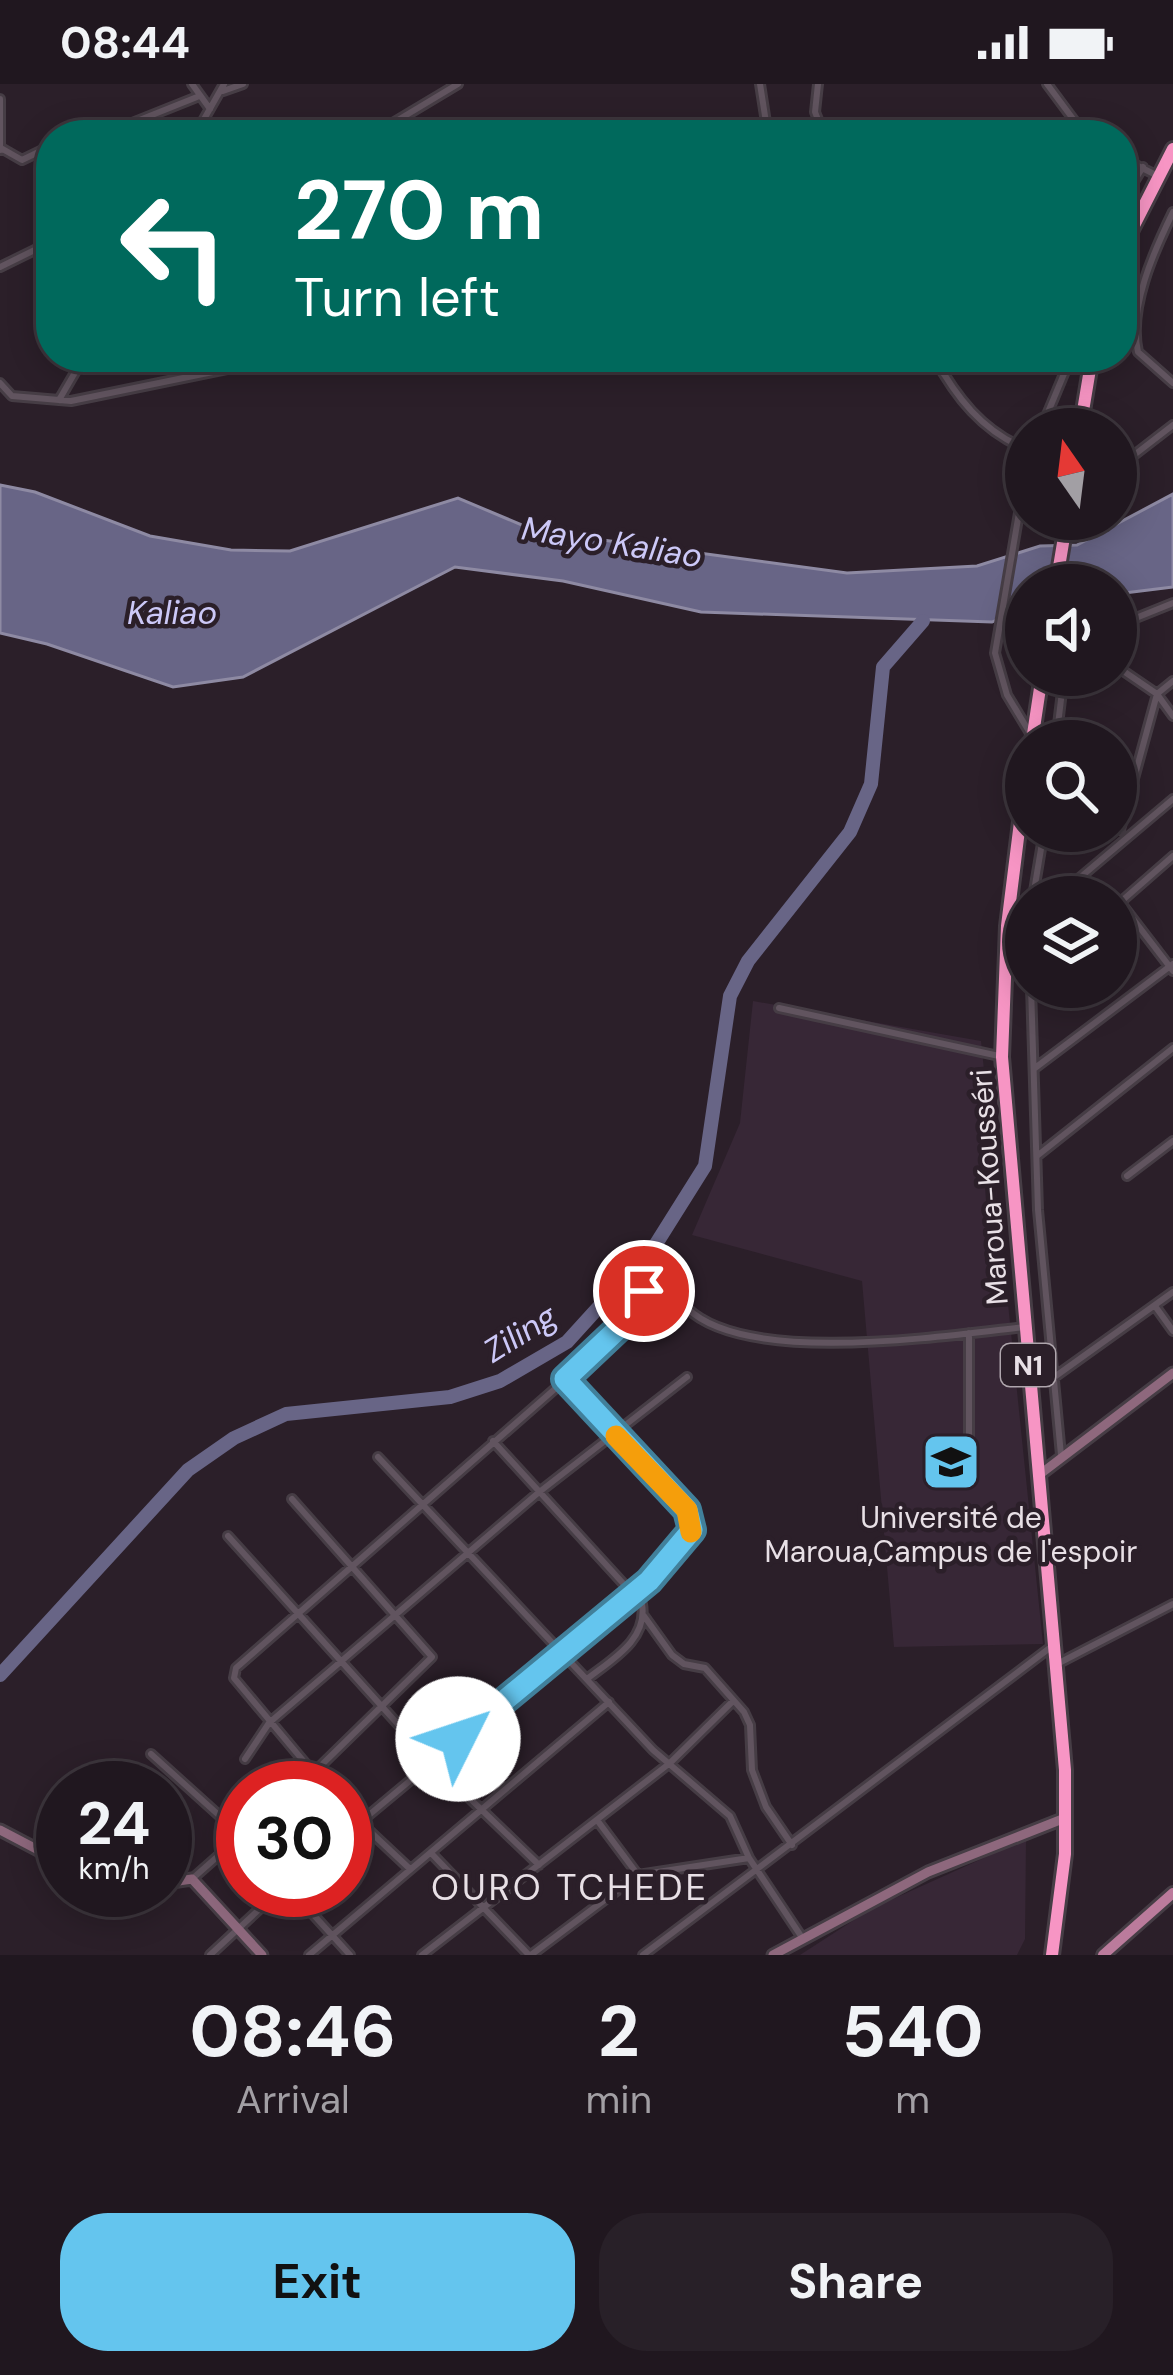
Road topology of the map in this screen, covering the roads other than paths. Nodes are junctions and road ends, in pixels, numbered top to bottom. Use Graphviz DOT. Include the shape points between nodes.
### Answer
graph roads {
  1 [pos="192,84"];
  2 [pos="243,84"];
  3 [pos="458,84"];
  4 [pos="760,84"];
  5 [pos="818,84"];
  6 [pos="1047,84"];
  7 [pos="222,88"];
  8 [pos="197,97"];
  9 [pos="0,100"];
  10 [pos="210,109"];
  11 [pos="140,120"];
  12 [pos="204,120"];
  13 [pos="398,120"];
  14 [pos="766,120"];
  15 [pos="818,120"];
  16 [pos="1074,120"];
  17 [pos="0,149"];
  18 [pos="1173,149"];
  19 [pos="36,153"];
  20 [pos="1137,164"];
  21 [pos="1143,167"];
  22 [pos="1156,175"];
  23 [pos="1137,177"];
  24 [pos="1173,212"];
  25 [pos="1137,216"];
  26 [pos="36,249"];
  27 [pos="0,267"];
  28 [pos="1137,324"];
  29 [pos="1137,340"];
  30 [pos="75,372"];
  31 [pos="210,372"];
  32 [pos="943,372"];
  33 [pos="1066,372"];
  34 [pos="1090,372"];
  35 [pos="1171,378"];
  36 [pos="0,383"];
  37 [pos="57,402"];
  38 [pos="1050,408"];
  39 [pos="1084,408"];
  40 [pos="1173,425"];
  41 [pos="1005,440"];
  42 [pos="1137,453"];
  43 [pos="1013,540"];
  44 [pos="1173,603"];
  45 [pos="1137,618"];
  46 [pos="1137,680"];
  47 [pos="1173,681"];
  48 [pos="1157,694"];
  49 [pos="1173,716"];
  50 [pos="1022,720"];
  51 [pos="1137,764"];
  52 [pos="1173,799"];
  53 [pos="1137,828"];
  54 [pos="1016,852"];
  55 [pos="1109,852"];
  56 [pos="1173,856"];
  57 [pos="1081,876"];
  58 [pos="1137,887"];
  59 [pos="1137,926"];
  60 [pos="1172,967"];
  61 [pos="779,1008"];
  62 [pos="1032,1008"];
  63 [pos="1173,1048"];
  64 [pos="1002,1057"];
  65 [pos="1035,1068"];
  66 [pos="1173,1141"];
  67 [pos="1037,1156"];
  68 [pos="1127,1176"];
  69 [pos="644,1291"];
  70 [pos="1173,1292"];
  71 [pos="1155,1306"];
  72 [pos="687,1308"];
  73 [pos="1024,1327"];
  74 [pos="1173,1331"];
  75 [pos="970,1333"];
  76 [pos="1173,1373"];
  77 [pos="687,1377"];
  78 [pos="1053,1378"];
  79 [pos="565,1379"];
  80 [pos="614,1433"];
  81 [pos="493,1442"];
  82 [pos="1061,1455"];
  83 [pos="378,1457"];
  84 [pos="969,1459"];
  85 [pos="1038,1476"];
  86 [pos="538,1493"];
  87 [pos="292,1499"];
  88 [pos="419,1505"];
  89 [pos="228,1535"];
  90 [pos="466,1556"];
  91 [pos="350,1568"];
  92 [pos="632,1592"];
  93 [pos="1173,1604"];
  94 [pos="297,1614"];
  95 [pos="644,1616"];
  96 [pos="393,1618"];
  97 [pos="1053,1644"];
  98 [pos="561,1651"];
  99 [pos="343,1662"];
  100 [pos="1054,1666"];
  101 [pos="587,1679"];
  102 [pos="610,1701"];
  103 [pos="733,1701"];
  104 [pos="385,1708"];
  105 [pos="269,1723"];
  106 [pos="152,1754"];
  107 [pos="245,1759"];
  108 [pos="301,1761"];
  109 [pos="328,1761"];
  110 [pos="432,1762"];
  111 [pos="670,1762"];
  112 [pos="216,1812"];
  113 [pos="372,1812"];
  114 [pos="480,1812"];
  115 [pos="1065,1818"];
  116 [pos="597,1820"];
  117 [pos="0,1830"];
  118 [pos="372,1833"];
  119 [pos="792,1845"];
  120 [pos="36,1849"];
  121 [pos="430,1853"];
  122 [pos="216,1858"];
  123 [pos="749,1858"];
  124 [pos="539,1865"];
  125 [pos="410,1869"];
  126 [pos="758,1871"];
  127 [pos="638,1875"];
  128 [pos="192,1879"];
  129 [pos="1173,1892"];
  130 [pos="485,1908"];
  131 [pos="249,1917"];
  132 [pos="315,1917"];
  133 [pos="237,1928"];
  134 [pos="332,1936"];
  135 [pos="801,1936"];
  136 [pos="1054,1940"];
  137 [pos="210,1955"];
  138 [pos="262,1955"];
  139 [pos="308,1955"];
  140 [pos="350,1955"];
  141 [pos="422,1955"];
  142 [pos="530,1955"];
  143 [pos="644,1955"];
  144 [pos="773,1955"];
  145 [pos="1052,1955"];
  146 [pos="1065,1955"];
  147 [pos="1103,1955"];
  1 -- 8 [label="street"];
  2 -- 7 [label="street"];
  3 -- 13 [label="street"];
  4 -- 14 [label="street"];
  5 -- 15 [label="street"];
  6 -- 16 [label="street"];
  7 -- 10 [label="street"];
  8 -- 10 [label="street"];
  8 -- 11 [label="street"];
  9 -- 17 [label="street"];
  10 -- 12 [label="street"];
  17 -- 19 [label="street" via="22,160"];
  18 -- 22 [label="highway"];
  20 -- 21 [label="street"];
  21 -- 22 [label="street"];
  21 -- 23 [label="street"];
  22 -- 25 [label="highway"];
  24 -- 28 [label="street" via="1155,248"];
  26 -- 27 [label="street"];
  29 -- 35 [label="street" via="1138,352"];
  30 -- 37 [label="street"];
  31 -- 37 [label="street"];
  32 -- 41 [label="street" via="965,407"];
  33 -- 38 [label="street"];
  34 -- 39 [label="highway"];
  36 -- 37 [label="street" via="11,396"];
  40 -- 42 [label="street"];
  43 -- 50 [label="street" via="996,628 1000,675"];
  44 -- 45 [label="street"];
  46 -- 48 [label="street"];
  47 -- 48 [label="street"];
  48 -- 49 [label="street"];
  48 -- 51 [label="street"];
  52 -- 53 [label="street"];
  54 -- 64 [label="highway, Maroua-Kousséri / N1"];
  55 -- 57 [label="street"];
  56 -- 58 [label="street"];
  59 -- 60 [label="street"];
  60 -- 65 [label="street"];
  61 -- 64 [label="street"];
  62 -- 65 [label="street"];
  63 -- 67 [label="street"];
  64 -- 73 [label="highway, Maroua-Kousséri / N1"];
  65 -- 67 [label="street"];
  66 -- 68 [label="street"];
  67 -- 78 [label="street"];
  69 -- 79 [label="street" via="620,1327"];
  70 -- 71 [label="street"];
  71 -- 74 [label="street"];
  71 -- 78 [label="street"];
  72 -- 75 [label="street" via="709,1325 780,1342"];
  73 -- 75 [label="street"];
  73 -- 85 [label="highway, Maroua-Kousséri / N1"];
  75 -- 84 [label="street"];
  76 -- 82 [label="main road"];
  77 -- 80 [label="street"];
  78 -- 82 [label="street"];
  79 -- 80 [label="street"];
  79 -- 81 [label="street"];
  80 -- 86 [label="street"];
  80 -- 92 [label="street" via="693,1520 688,1537"];
  81 -- 86 [label="street"];
  81 -- 88 [label="street"];
  82 -- 85 [label="main road"];
  83 -- 88 [label="street"];
  85 -- 97 [label="highway, Maroua-Kousséri / N1"];
  86 -- 90 [label="street"];
  86 -- 92 [label="street"];
  87 -- 91 [label="street"];
  88 -- 90 [label="street"];
  88 -- 91 [label="street"];
  89 -- 94 [label="street"];
  90 -- 96 [label="street"];
  90 -- 98 [label="street"];
  91 -- 94 [label="street"];
  91 -- 96 [label="street"];
  92 -- 95 [label="street"];
  92 -- 98 [label="street"];
  93 -- 100 [label="street"];
  94 -- 99 [label="street"];
  94 -- 105 [label="street" via="233,1673"];
  95 -- 101 [label="street" via="632,1642"];
  95 -- 103 [label="street" via="672,1655 705,1668"];
  96 -- 99 [label="street"];
  96 -- 104 [label="street" via="432,1661"];
  97 -- 100 [label="highway, Maroua-Kousséri / N1"];
  97 -- 119 [label="street"];
  98 -- 101 [label="street"];
  98 -- 110 [label="street"];
  99 -- 104 [label="street"];
  99 -- 105 [label="street"];
  100 -- 115 [label="highway, Maroua-Kousséri / N1"];
  101 -- 102 [label="street"];
  102 -- 111 [label="street"];
  102 -- 114 [label="street"];
  103 -- 111 [label="street"];
  103 -- 119 [label="street" via="748,1719 750,1762 766,1807"];
  104 -- 109 [label="street"];
  104 -- 110 [label="street"];
  105 -- 107 [label="street"];
  105 -- 108 [label="street"];
  106 -- 112 [label="street"];
  110 -- 113 [label="street"];
  110 -- 114 [label="street"];
  111 -- 116 [label="street"];
  111 -- 123 [label="street" via="730,1816"];
  114 -- 121 [label="street"];
  114 -- 124 [label="street"];
  115 -- 135 [label="main road" via="928,1872"];
  115 -- 136 [label="highway, Maroua-Kousséri / N1"];
  116 -- 124 [label="street"];
  116 -- 127 [label="street"];
  117 -- 120 [label="main road"];
  118 -- 125 [label="street"];
  119 -- 126 [label="street"];
  121 -- 125 [label="street"];
  121 -- 130 [label="street"];
  122 -- 128 [label="street"];
  123 -- 126 [label="street"];
  123 -- 127 [label="street"];
  124 -- 130 [label="street"];
  125 -- 134 [label="street"];
  126 -- 135 [label="street"];
  126 -- 143 [label="street"];
  127 -- 142 [label="street"];
  128 -- 133 [label="main road"];
  129 -- 147 [label="main road"];
  130 -- 141 [label="street"];
  130 -- 142 [label="street"];
  131 -- 133 [label="street"];
  132 -- 134 [label="street"];
  133 -- 137 [label="street"];
  133 -- 138 [label="main road"];
  134 -- 139 [label="street"];
  134 -- 140 [label="street"];
  135 -- 144 [label="main road"];
  136 -- 145 [label="highway, Maroua-Kousséri / N1"];
  136 -- 146 [label="highway"];
}
